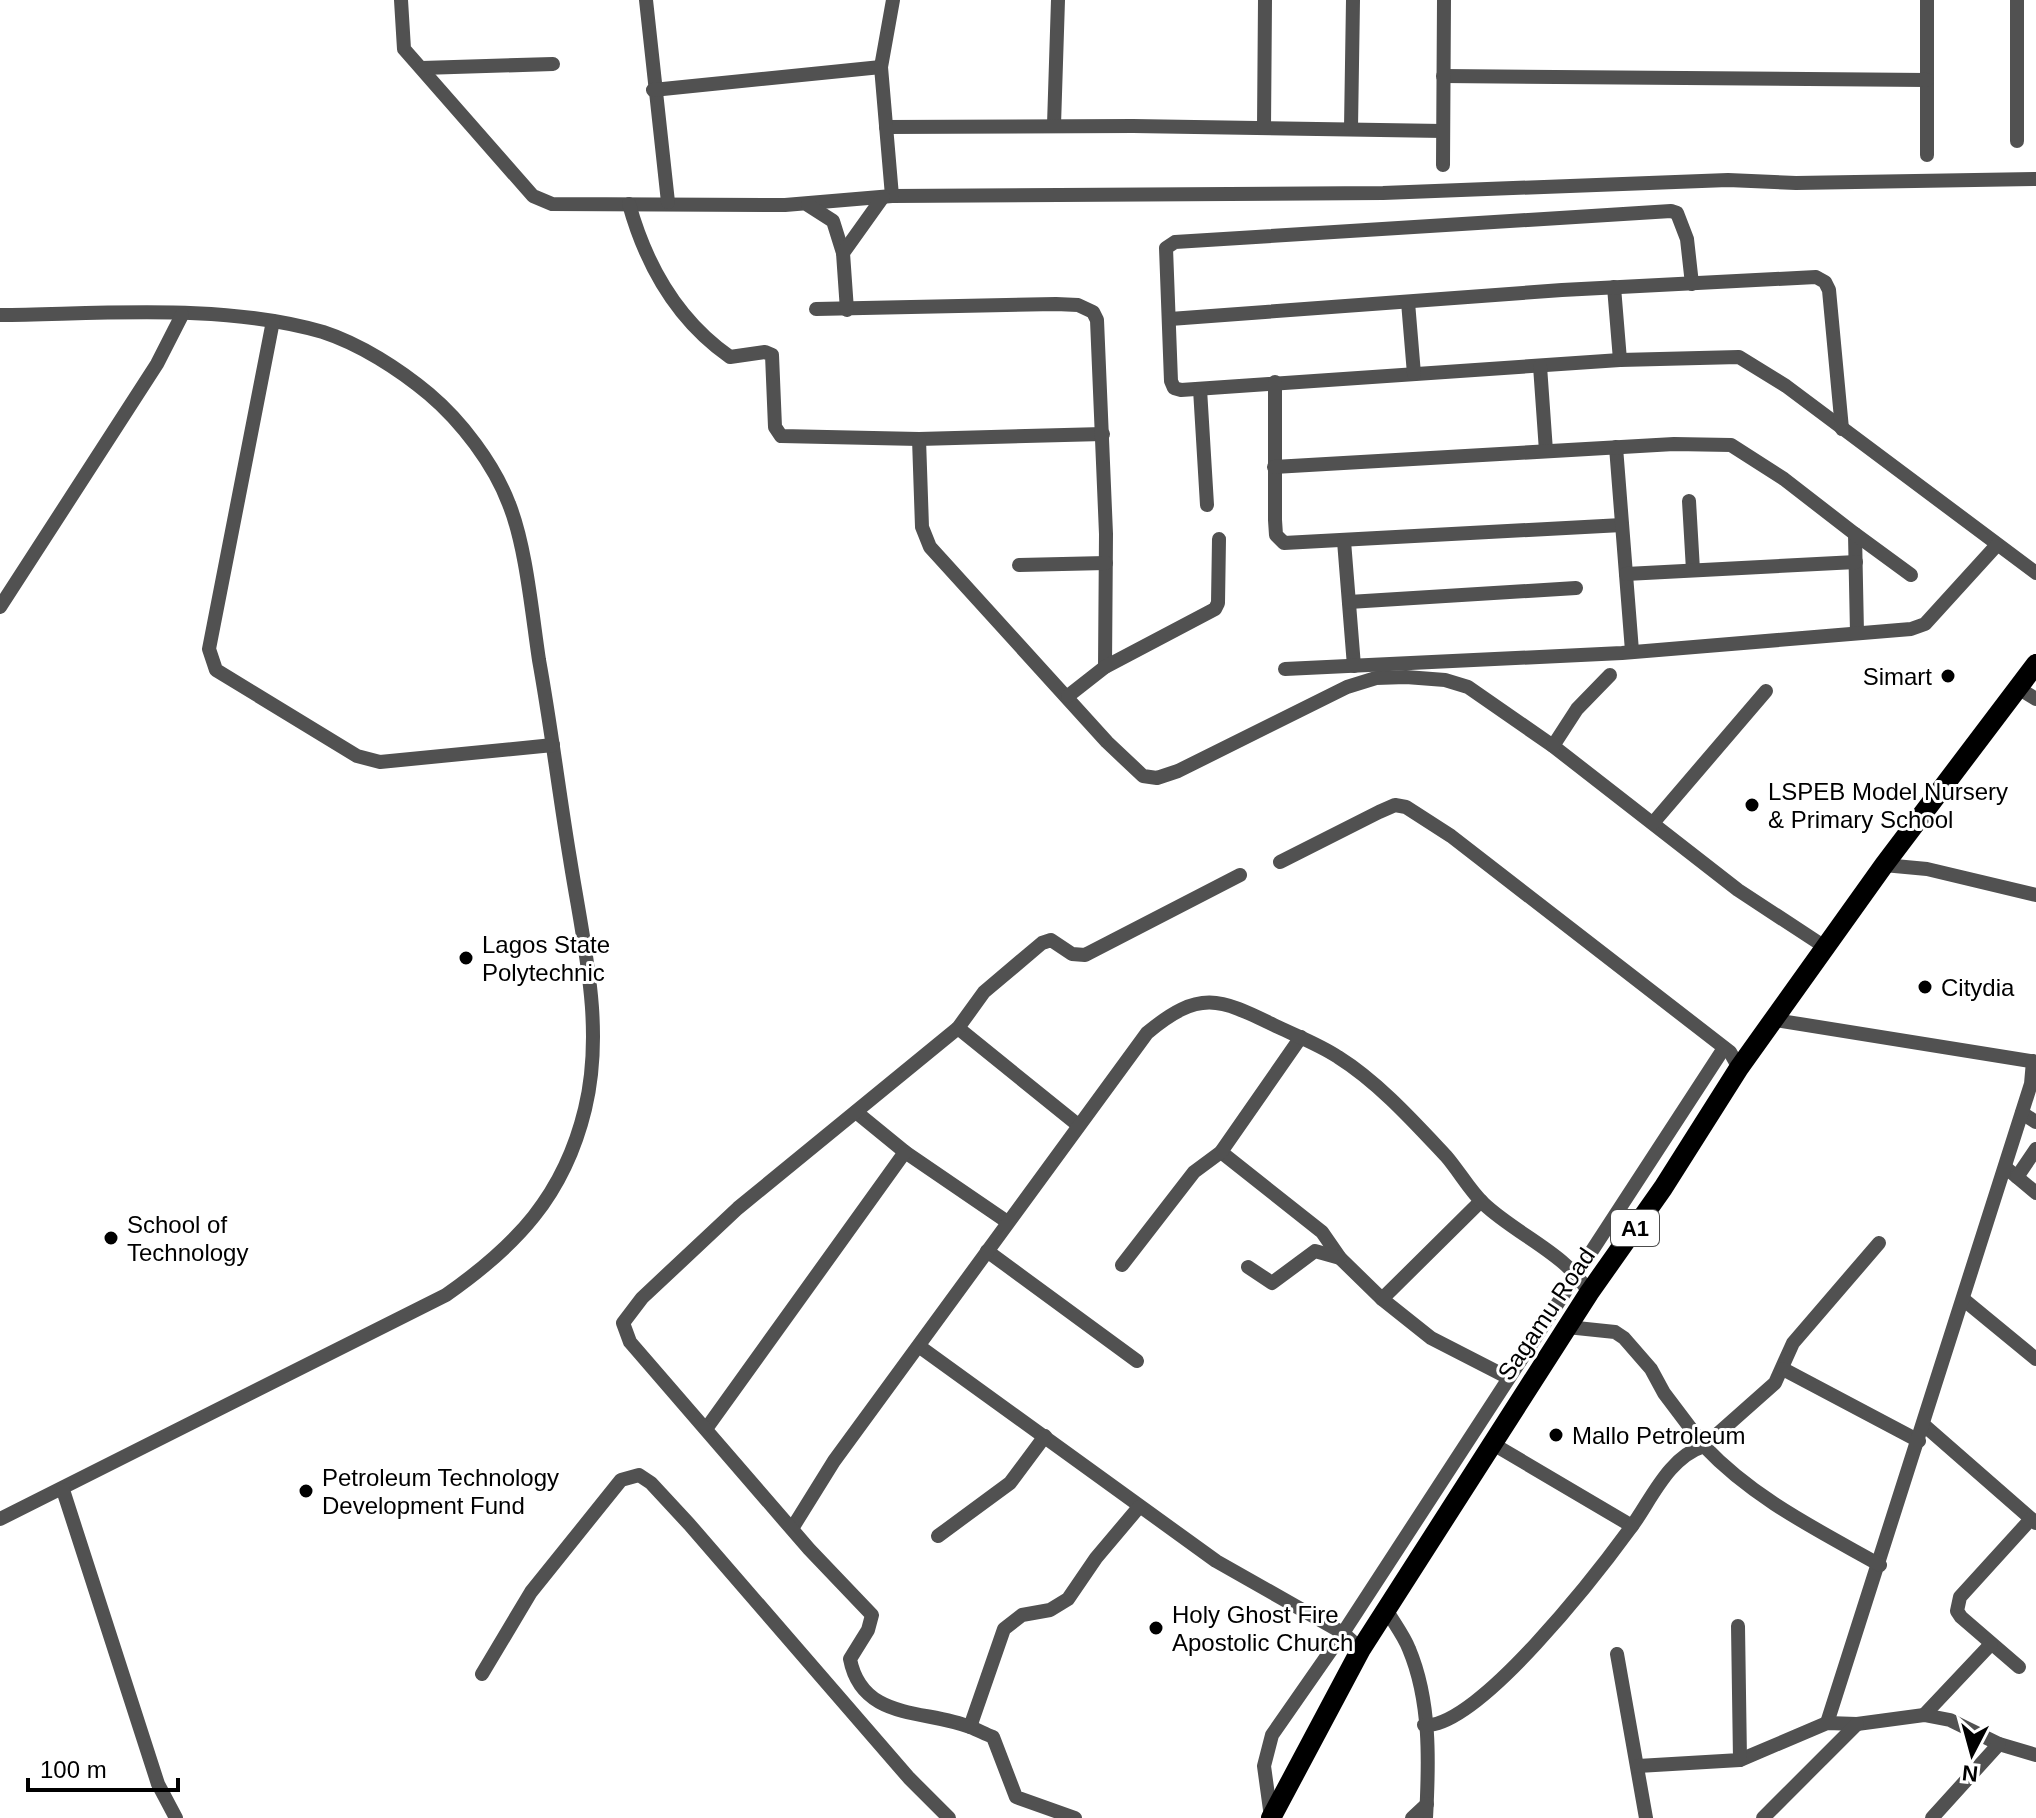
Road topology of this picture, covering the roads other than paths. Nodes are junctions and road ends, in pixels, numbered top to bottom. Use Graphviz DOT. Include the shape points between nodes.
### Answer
graph roads {
  1 [pos="401,0"];
  2 [pos="646,0"];
  3 [pos="893,0"];
  4 [pos="1058,0"];
  5 [pos="1265,0"];
  6 [pos="1353,0"];
  7 [pos="1444,0"];
  8 [pos="1927,0"];
  9 [pos="2017,0"];
  10 [pos="553,64"];
  11 [pos="881,67"];
  12 [pos="422,68"];
  13 [pos="1443,76"];
  14 [pos="1927,80"];
  15 [pos="653,90"];
  16 [pos="1054,125"];
  17 [pos="886,127"];
  18 [pos="1264,128"];
  19 [pos="1351,128"];
  20 [pos="1443,131"];
  21 [pos="2017,141"];
  22 [pos="1927,155"];
  23 [pos="1443,165"];
  24 [pos="2036,179"];
  25 [pos="888,196"];
  26 [pos="668,202"];
  27 [pos="629,204"];
  28 [pos="806,204"];
  29 [pos="843,253"];
  30 [pos="1692,284"];
  31 [pos="1614,287"];
  32 [pos="1408,302"];
  33 [pos="816,309"];
  34 [pos="847,310"];
  35 [pos="0,315"];
  36 [pos="182,315"];
  37 [pos="1170,319"];
  38 [pos="273,321"];
  39 [pos="1620,360"];
  40 [pos="1540,366"];
  41 [pos="1414,374"];
  42 [pos="1275,382"];
  43 [pos="1200,389"];
  44 [pos="1842,429"];
  45 [pos="1103,434"];
  46 [pos="919,439"];
  47 [pos="1616,447"];
  48 [pos="1546,451"];
  49 [pos="1274,467"];
  50 [pos="1689,501"];
  51 [pos="1207,505"];
  52 [pos="1622,525"];
  53 [pos="1855,534"];
  54 [pos="1219,539"];
  55 [pos="1344,541"];
  56 [pos="1996,546"];
  57 [pos="1856,562"];
  58 [pos="1106,563"];
  59 [pos="1019,565"];
  60 [pos="1693,570"];
  61 [pos="2036,573"];
  62 [pos="1626,574"];
  63 [pos="1911,575"];
  64 [pos="1576,588"];
  65 [pos="1349,602"];
  66 [pos="0,607"];
  67 [pos="1857,633"];
  68 [pos="1632,651"];
  69 [pos="2036,664"];
  70 [pos="1354,666"];
  71 [pos="1105,667"];
  72 [pos="1285,669"];
  73 [pos="1610,675"];
  74 [pos="1766,691"];
  75 [pos="2027,693"];
  76 [pos="1068,696"];
  77 [pos="553,745"];
  78 [pos="1553,746"];
  79 [pos="1653,823"];
  80 [pos="1280,862"];
  81 [pos="1884,865"];
  82 [pos="1240,875"];
  83 [pos="2036,895"];
  84 [pos="1825,947"];
  85 [pos="1775,1020"];
  86 [pos="958,1028"];
  87 [pos="1301,1037"];
  88 [pos="1724,1048"];
  89 [pos="2034,1062"];
  90 [pos="1739,1068"];
  91 [pos="856,1112"];
  92 [pos="2022,1113"];
  93 [pos="2036,1122"];
  94 [pos="1078,1125"];
  95 [pos="2036,1149"];
  96 [pos="905,1152"];
  97 [pos="1221,1152"];
  98 [pos="2011,1172"];
  99 [pos="2036,1193"];
  100 [pos="1481,1201"];
  101 [pos="1006,1221"];
  102 [pos="1879,1243"];
  103 [pos="987,1251"];
  104 [pos="1340,1258"];
  105 [pos="1122,1265"];
  106 [pos="1248,1267"];
  107 [pos="1577,1273"];
  108 [pos="1589,1293"];
  109 [pos="1382,1299"];
  110 [pos="1963,1299"];
  111 [pos="1567,1327"];
  112 [pos="920,1347"];
  113 [pos="2036,1359"];
  114 [pos="1137,1361"];
  115 [pos="1783,1369"];
  116 [pos="1507,1377"];
  117 [pos="1925,1426"];
  118 [pos="706,1429"];
  119 [pos="1045,1436"];
  120 [pos="1919,1441"];
  121 [pos="1493,1444"];
  122 [pos="1704,1446"];
  123 [pos="63,1490"];
  124 [pos="1139,1507"];
  125 [pos="0,1519"];
  126 [pos="2034,1521"];
  127 [pos="1632,1526"];
  128 [pos="793,1527"];
  129 [pos="938,1536"];
  130 [pos="1880,1565"];
  131 [pos="1387,1611"];
  132 [pos="1738,1626"];
  133 [pos="1343,1633"];
  134 [pos="1991,1644"];
  135 [pos="1361,1649"];
  136 [pos="1617,1654"];
  137 [pos="2019,1667"];
  138 [pos="482,1674"];
  139 [pos="1924,1715"];
  140 [pos="1827,1723"];
  141 [pos="1857,1724"];
  142 [pos="1424,1725"];
  143 [pos="970,1727"];
  144 [pos="1999,1744"];
  145 [pos="2036,1755"];
  146 [pos="1740,1760"];
  147 [pos="1638,1766"];
  148 [pos="1427,1813"];
  149 [pos="176,1818"];
  150 [pos="949,1818"];
  151 [pos="1075,1818"];
  152 [pos="1271,1818"];
  153 [pos="1412,1818"];
  154 [pos="1441,1818"];
  155 [pos="1646,1818"];
  156 [pos="1763,1818"];
  157 [pos="1932,1818"];
  1 -- 12 [label="street" via="401,40"];
  2 -- 15 [label="street"];
  3 -- 11 [label="street"];
  4 -- 16 [label="street"];
  5 -- 18 [label="street"];
  6 -- 19 [label="street"];
  7 -- 13 [label="street"];
  8 -- 14 [label="street"];
  9 -- 21 [label="street"];
  10 -- 12 [label="street"];
  11 -- 15 [label="street"];
  11 -- 17 [label="street"];
  12 -- 27 [label="street" via="541,201"];
  13 -- 14 [label="street"];
  13 -- 20 [label="street"];
  14 -- 22 [label="street"];
  15 -- 26 [label="street"];
  16 -- 17 [label="street"];
  16 -- 18 [label="street"];
  17 -- 25 [label="street"];
  18 -- 19 [label="street"];
  19 -- 20 [label="street"];
  20 -- 23 [label="street"];
  24 -- 25 [label="street" via="1728,180 1383,193"];
  25 -- 28 [label="street"];
  25 -- 29 [label="street"];
  26 -- 27 [label="street"];
  26 -- 28 [label="street"];
  27 -- 46 [label="street" via="641,246 662,287 683,311 730,357 772,355 775,427 781,436"];
  28 -- 29 [label="street" via="833,221"];
  29 -- 34 [label="street"];
  30 -- 31 [label="street"];
  30 -- 37 [label="street" via="1683,222 1671,211 1484,221 1169,243"];
  30 -- 44 [label="street" via="1803,277 1825,282 1832,305"];
  31 -- 32 [label="street"];
  31 -- 39 [label="street"];
  32 -- 37 [label="street"];
  32 -- 41 [label="street"];
  33 -- 34 [label="street"];
  34 -- 45 [label="street" via="1087,307 1097,320"];
  35 -- 36 [label="street"];
  36 -- 38 [label="street"];
  36 -- 66 [label="street" via="157,364"];
  37 -- 43 [label="street" via="1174,388"];
  38 -- 77 [label="street" via="326,333 396,370 430,395 482,457 510,505"];
  38 -- 77 [label="street" via="209,649 216,670 357,756 380,762"];
  39 -- 40 [label="street"];
  39 -- 44 [label="street" via="1739,357"];
  40 -- 41 [label="street"];
  40 -- 48 [label="street"];
  41 -- 42 [label="street"];
  42 -- 43 [label="street"];
  42 -- 49 [label="street"];
  43 -- 51 [label="street"];
  44 -- 56 [label="street"];
  45 -- 46 [label="street"];
  45 -- 58 [label="street"];
  46 -- 76 [label="street" via="922,527 930,547"];
  47 -- 48 [label="street"];
  47 -- 52 [label="street"];
  47 -- 53 [label="street" via="1731,445"];
  48 -- 49 [label="street"];
  49 -- 55 [label="street" via="1280,541"];
  50 -- 60 [label="street"];
  52 -- 55 [label="street"];
  52 -- 62 [label="street"];
  53 -- 57 [label="street"];
  53 -- 63 [label="street"];
  54 -- 71 [label="street" via="1215,609"];
  55 -- 65 [label="street"];
  56 -- 61 [label="street"];
  56 -- 67 [label="street" via="1925,624"];
  57 -- 60 [label="street"];
  57 -- 67 [label="street"];
  58 -- 59 [label="street"];
  58 -- 71 [label="street"];
  60 -- 62 [label="street"];
  62 -- 68 [label="street"];
  64 -- 65 [label="street"];
  65 -- 70 [label="street"];
  67 -- 68 [label="street"];
  68 -- 70 [label="street"];
  69 -- 75 [label="highway, Sagamu Road / A1"];
  70 -- 72 [label="street"];
  71 -- 76 [label="street"];
  73 -- 78 [label="street" via="1577,709"];
  74 -- 79 [label="street"];
  75 -- 81 [label="highway, Sagamu Road / A1"];
  76 -- 78 [label="street" via="1107,742 1150,779 1178,771 1347,687 1376,678 1456,682"];
  77 -- 123 [label="street" via="588,965 593,1068 584,1113 547,1201 494,1261 446,1295"];
  78 -- 79 [label="street"];
  79 -- 84 [label="street" via="1738,890"];
  80 -- 88 [label="street" via="1395,805 1406,807 1566,923"];
  81 -- 83 [label="street" via="1927,869"];
  81 -- 84 [label="highway, Sagamu Road / A1"];
  82 -- 86 [label="street" via="1085,955 1046,940 1001,975"];
  84 -- 85 [label="highway, Sagamu Road / A1"];
  85 -- 89 [label="street"];
  85 -- 90 [label="highway, Sagamu Road / A1"];
  86 -- 91 [label="street"];
  86 -- 94 [label="street"];
  87 -- 94 [label="street" via="1221,1002 1185,1006 1147,1033"];
  87 -- 97 [label="street"];
  87 -- 100 [label="street" via="1341,1059 1398,1109 1468,1180"];
  88 -- 90 [label="street"];
  88 -- 107 [label="street"];
  89 -- 92 [label="street"];
  90 -- 108 [label="highway, Sagamu Road / A1"];
  91 -- 96 [label="street"];
  91 -- 118 [label="street" via="738,1208 642,1298 623,1323 630,1342"];
  92 -- 93 [label="street"];
  92 -- 98 [label="street"];
  94 -- 101 [label="street"];
  95 -- 98 [label="street"];
  96 -- 101 [label="street"];
  96 -- 118 [label="street"];
  97 -- 104 [label="street" via="1322,1232"];
  97 -- 105 [label="street" via="1194,1172"];
  98 -- 99 [label="street"];
  98 -- 110 [label="street"];
  100 -- 107 [label="street"];
  100 -- 109 [label="street"];
  101 -- 103 [label="street"];
  102 -- 115 [label="street" via="1793,1343"];
  103 -- 112 [label="street"];
  103 -- 114 [label="street"];
  104 -- 106 [label="street" via="1315,1251 1272,1283"];
  104 -- 109 [label="street"];
  107 -- 108 [label="street"];
  107 -- 116 [label="street"];
  108 -- 111 [label="highway, Sagamu Road / A1"];
  109 -- 116 [label="street" via="1443,1346"];
  110 -- 113 [label="street"];
  110 -- 117 [label="street"];
  111 -- 121 [label="highway, Sagamu Road / A1"];
  111 -- 122 [label="street" via="1615,1332 1624,1338"];
  112 -- 119 [label="street"];
  112 -- 128 [label="street" via="834,1461"];
  115 -- 120 [label="street"];
  115 -- 122 [label="street" via="1768,1390"];
  116 -- 133 [label="street"];
  117 -- 120 [label="street"];
  117 -- 126 [label="street"];
  118 -- 128 [label="street"];
  119 -- 124 [label="street"];
  119 -- 129 [label="street" via="1010,1483"];
  120 -- 130 [label="street"];
  121 -- 127 [label="street"];
  121 -- 131 [label="highway, Sagamu Road / A1"];
  122 -- 127 [label="street" via="1676,1464"];
  122 -- 130 [label="street" via="1770,1503"];
  123 -- 125 [label="street"];
  123 -- 149 [label="street" via="158,1784"];
  124 -- 133 [label="street" via="1216,1561"];
  124 -- 143 [label="street" via="1068,1599 1050,1610 1022,1615 1004,1629"];
  126 -- 134 [label="street" via="1958,1604 1961,1617"];
  127 -- 142 [label="street" via="1563,1614 1482,1699 1447,1723"];
  128 -- 143 [label="street" via="872,1615 850,1659 865,1693 881,1705"];
  130 -- 140 [label="street"];
  131 -- 135 [label="highway, Sagamu Road / A1"];
  131 -- 142 [label="street" via="1413,1660"];
  132 -- 146 [label="street"];
  133 -- 135 [label="street"];
  133 -- 152 [label="street" via="1272,1735 1264,1766"];
  134 -- 137 [label="street"];
  134 -- 139 [label="street"];
  135 -- 152 [label="highway, Sagamu Road / A1"];
  136 -- 147 [label="street"];
  138 -- 150 [label="street" via="531,1592 621,1480 639,1475 689,1524"];
  139 -- 141 [label="street"];
  139 -- 144 [label="street" via="1950,1720"];
  140 -- 141 [label="street"];
  140 -- 146 [label="street"];
  141 -- 156 [label="street"];
  142 -- 148 [label="street" via="1430,1775"];
  143 -- 151 [label="street" via="993,1737 1016,1797"];
  144 -- 145 [label="street"];
  144 -- 157 [label="street"];
  146 -- 147 [label="street"];
  147 -- 155 [label="street"];
  148 -- 153 [label="street"];
  148 -- 154 [label="street"];
}
